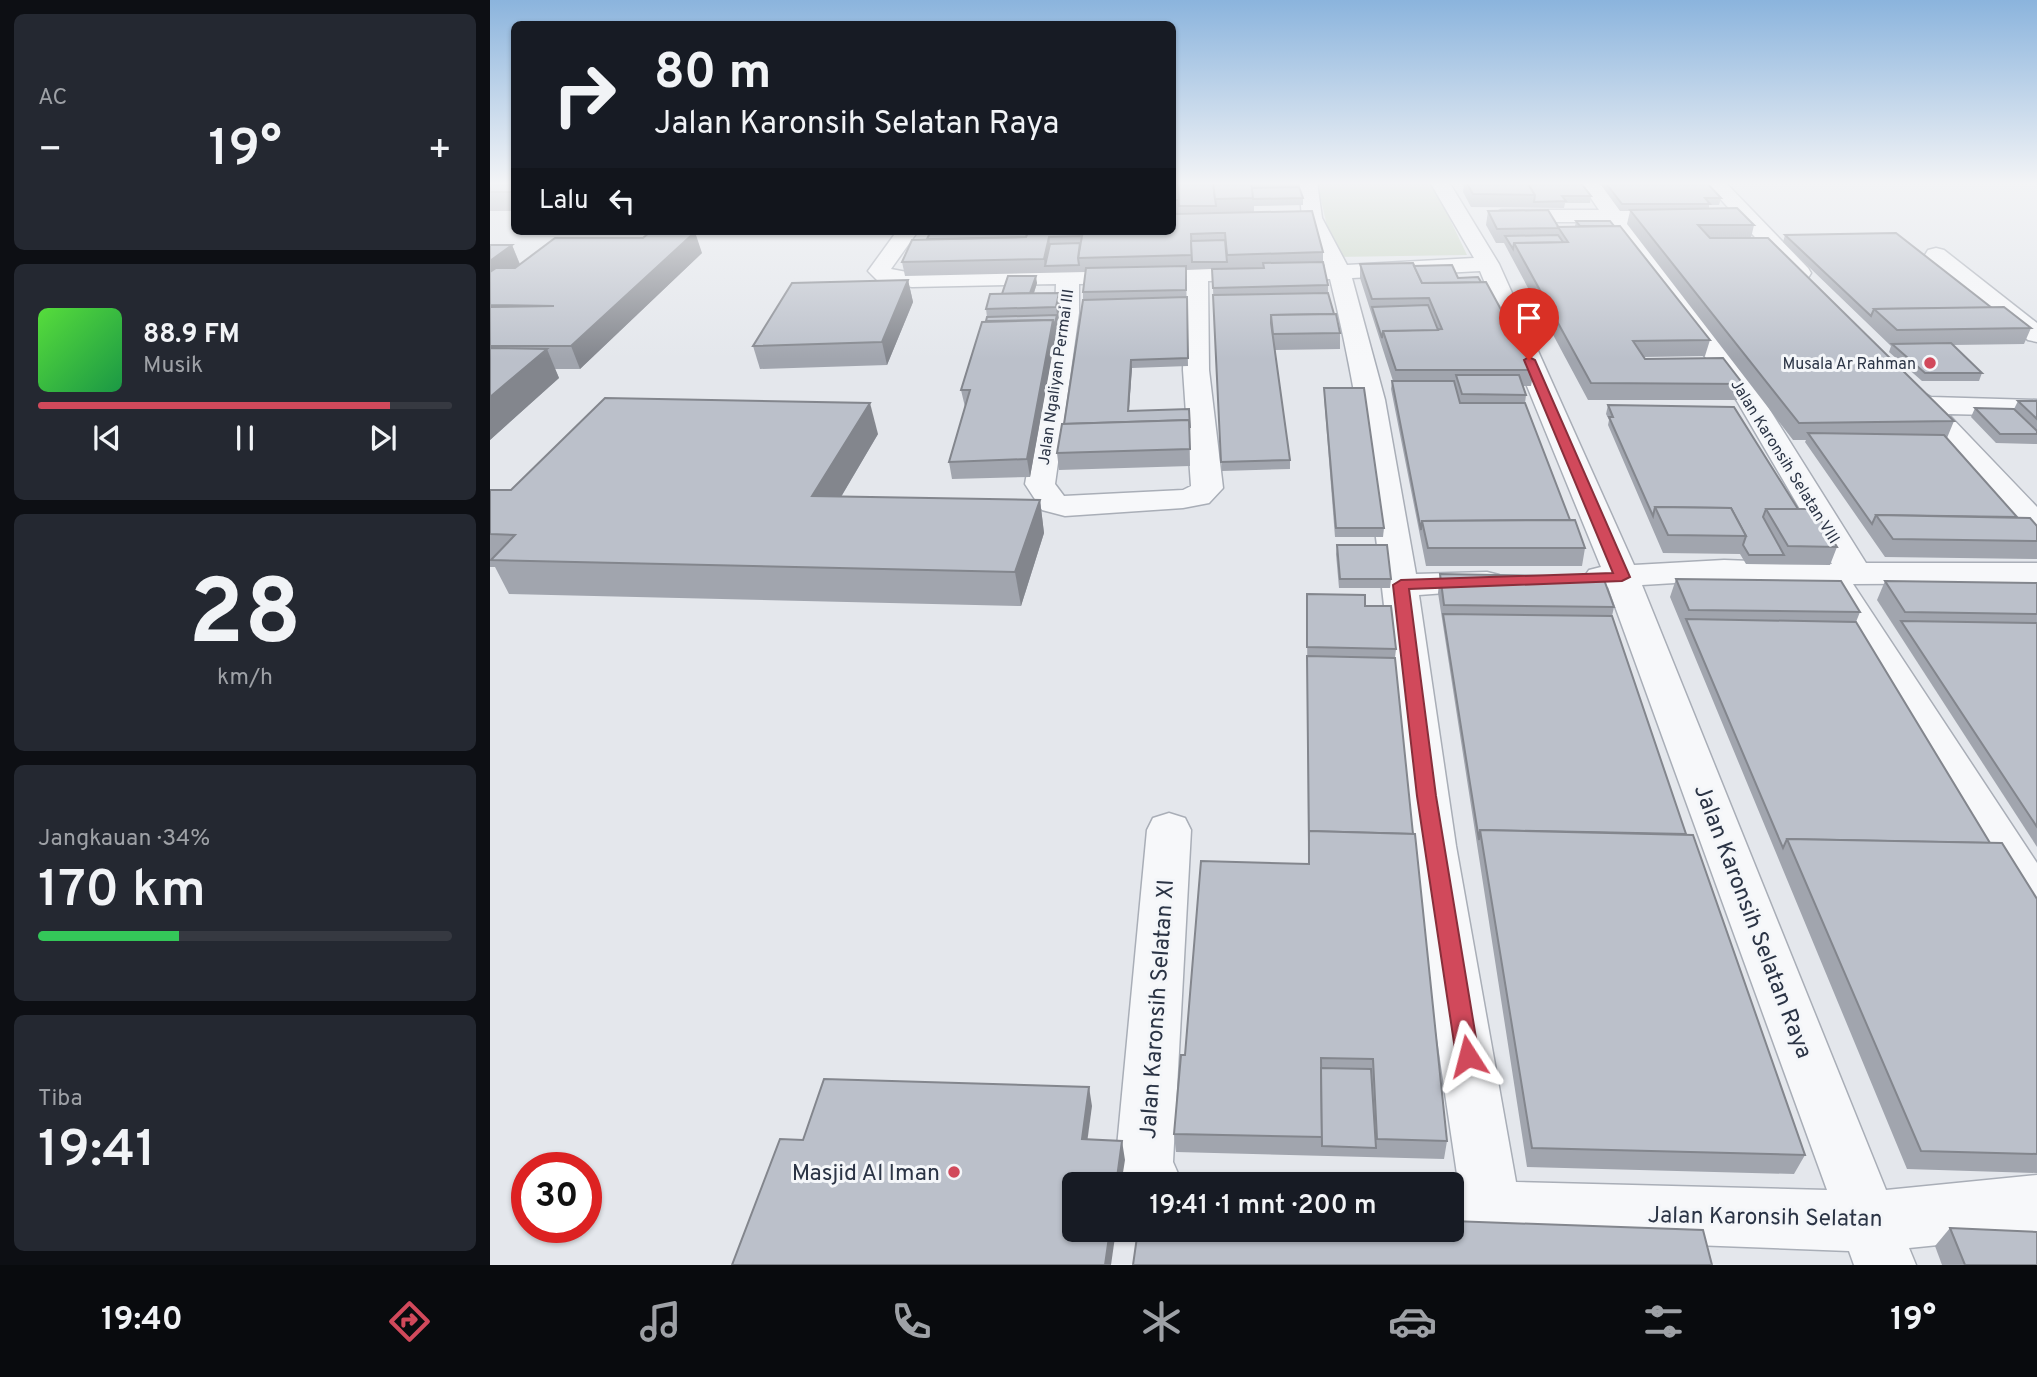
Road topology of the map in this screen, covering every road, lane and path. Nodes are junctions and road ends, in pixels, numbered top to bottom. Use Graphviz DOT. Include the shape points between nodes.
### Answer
graph roads {
  1 [pos="901,241"];
  2 [pos="1324,241"];
  3 [pos="1474,241"];
  4 [pos="1633,241"];
  5 [pos="1769,241"];
  6 [pos="1936,255"];
  7 [pos="1488,264"];
  8 [pos="1339,272"];
  9 [pos="1197,275"];
  10 [pos="1068,276"];
  11 [pos="1820,295"];
  12 [pos="2037,335"];
  13 [pos="1895,375"];
  14 [pos="1923,405"];
  15 [pos="2037,408"];
  16 [pos="2037,526"];
  17 [pos="1842,574"];
  18 [pos="1622,577"];
  19 [pos="2032,578"];
  20 [pos="1571,579"];
  21 [pos="1520,580"];
  22 [pos="1401,585"];
  23 [pos="1169,830"];
  24 [pos="2037,902"];
  25 [pos="1146,1172"];
  26 [pos="2037,1205"];
  27 [pos="1472,1211"];
  28 [pos="1877,1244"];
  1 -- 10 [label="street" via="879,271 887,277"];
  2 -- 8 [label="street"];
  3 -- 7 [label="street"];
  4 -- 17 [label="street, Jalan Karonsih Selatan VIII" via="1750,400"];
  5 -- 11 [label="street"];
  6 -- 12 [label="street"];
  7 -- 8 [label="street"];
  7 -- 18 [label="street"];
  8 -- 9 [label="street"];
  8 -- 22 [label="street" via="1363,350"];
  9 -- 10 [label="street"];
  9 -- 10 [label="street, Jalan Ngaliyan Permai III" via="1196,370 1207,488 1198,496 1183,499 1065,506 1054,503 1040,484 1067,313"];
  13 -- 14 [label="street"];
  14 -- 15 [label="street"];
  14 -- 16 [label="street"];
  17 -- 18 [label="street" via="1724,570"];
  17 -- 19 [label="street"];
  17 -- 24 [label="street, Jalan Karonsih Selatan VIII"];
  18 -- 20 [label="street"];
  18 -- 28 [label="street, Jalan Karonsih Selatan Raya"];
  21 -- 22 [label="street"];
  22 -- 27 [label="street"];
  23 -- 25 [label="street, Jalan Karonsih Selatan XI"];
  26 -- 28 [label="street, Jalan Karonsih Selatan"];
  27 -- 28 [label="street, Jalan Karonsih Selatan" via="1614,1212"];
}
